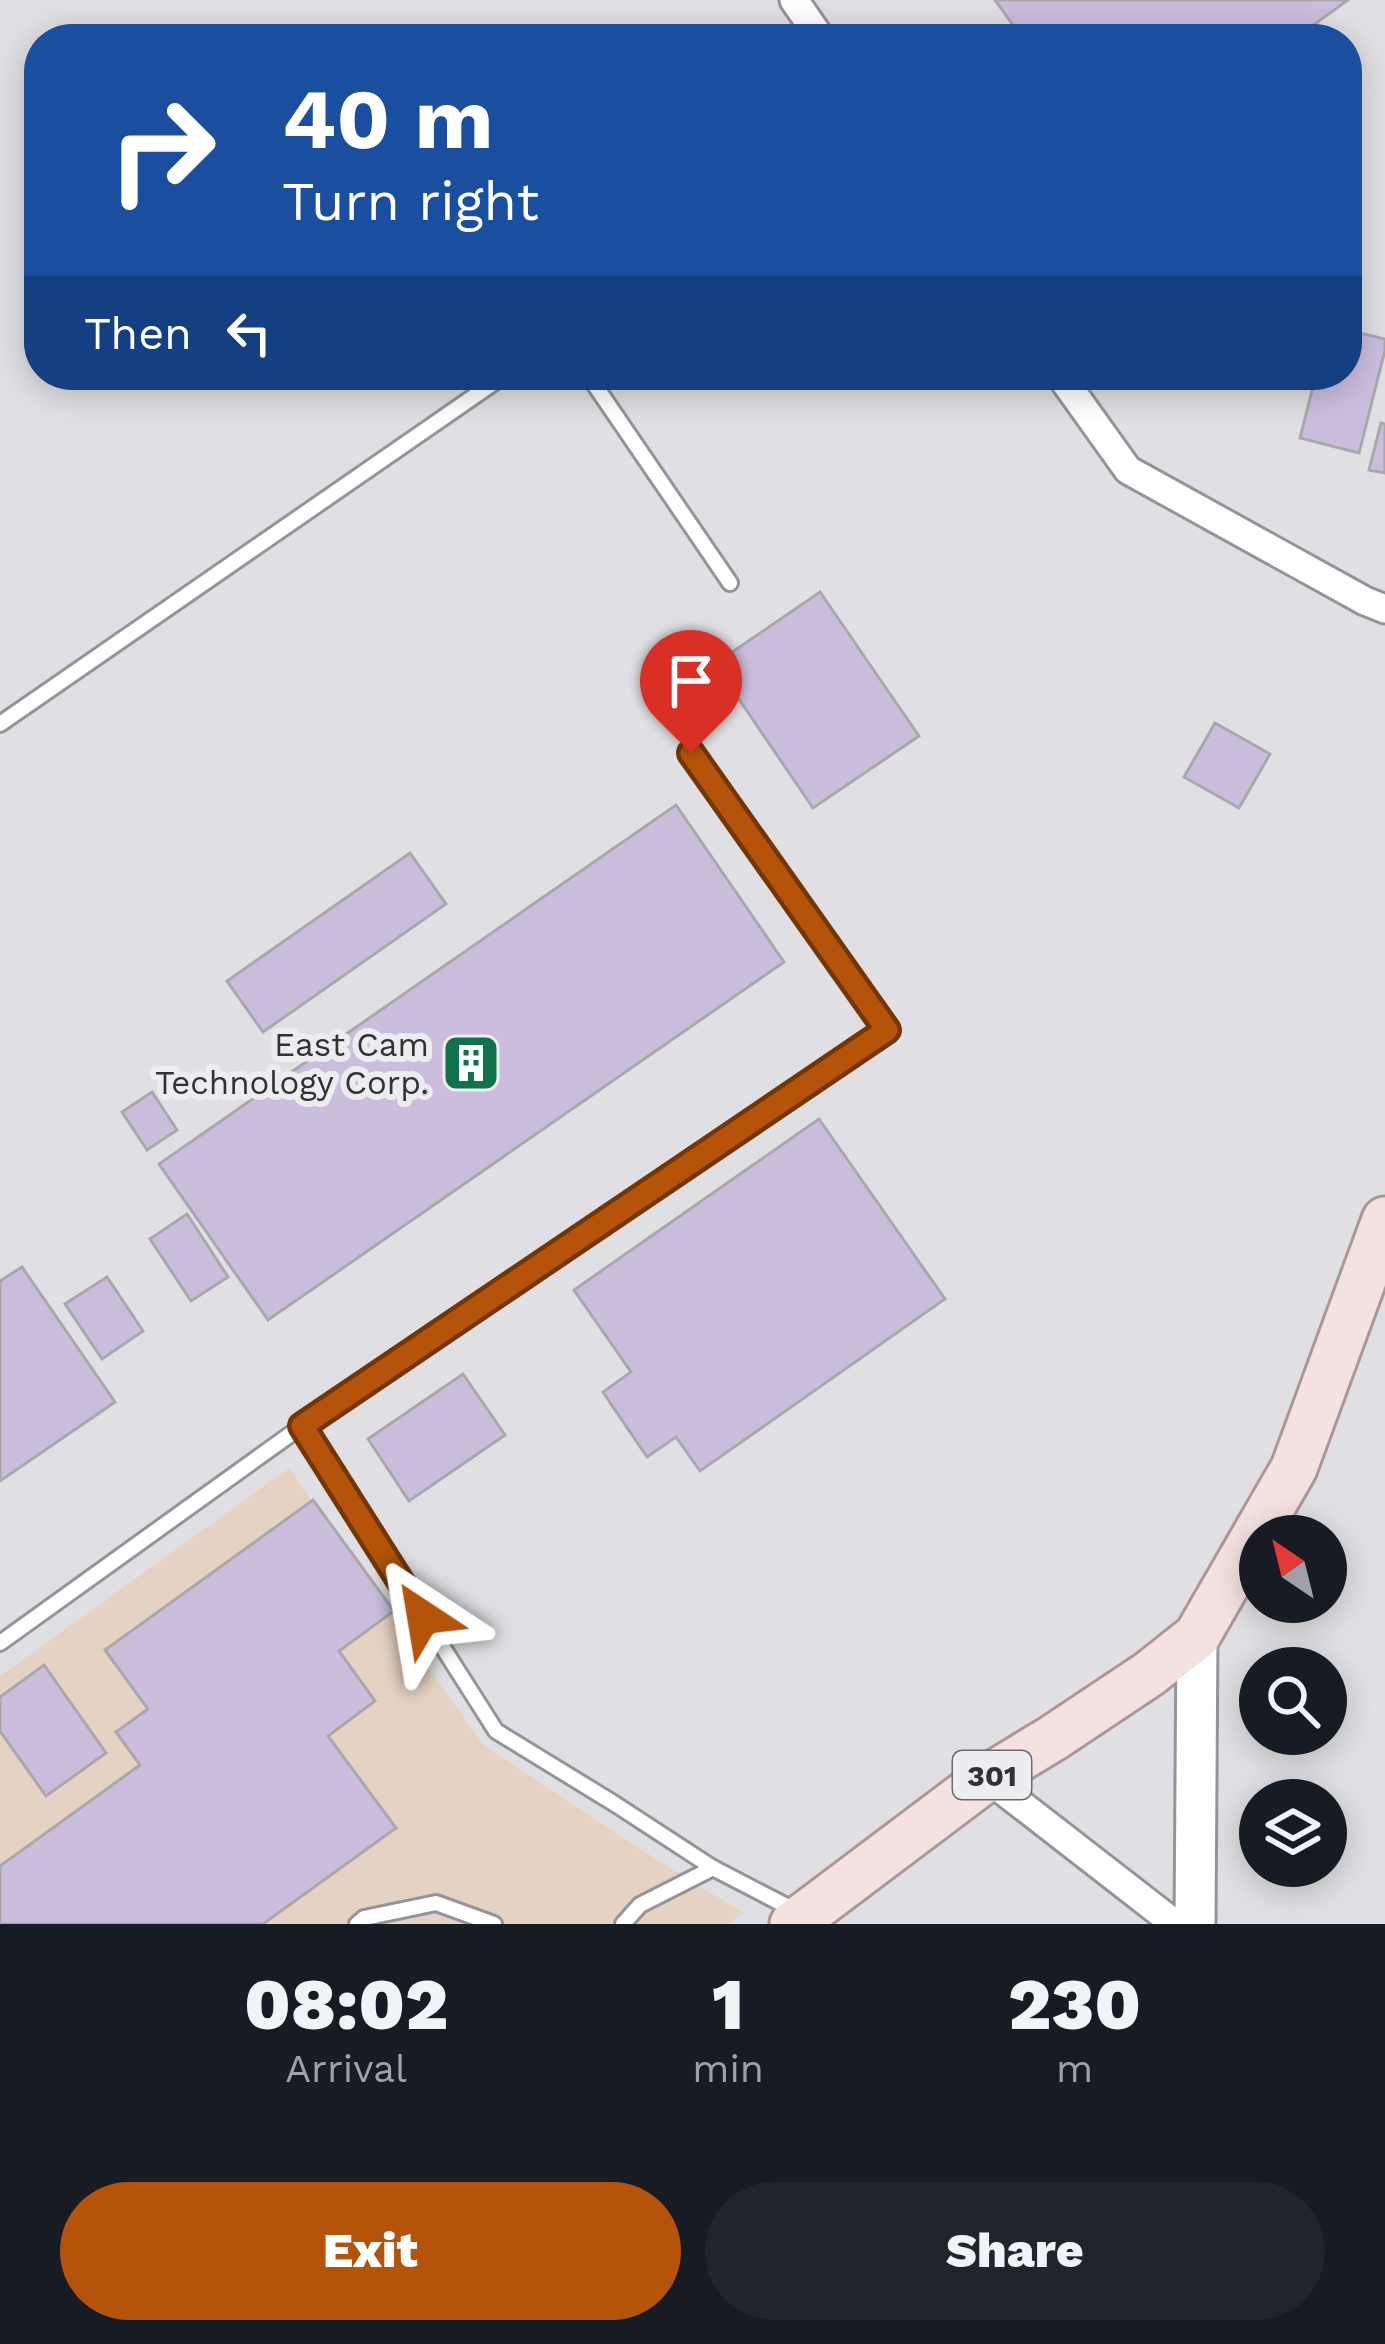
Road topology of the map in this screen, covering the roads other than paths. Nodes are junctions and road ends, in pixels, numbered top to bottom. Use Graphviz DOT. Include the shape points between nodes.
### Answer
graph roads {
  1 [pos="483,390"];
  2 [pos="598,390"];
  3 [pos="1071,390"];
  4 [pos="730,583"];
  5 [pos="1385,608"];
  6 [pos="0,724"];
  7 [pos="691,753"];
  8 [pos="1385,1220"];
  9 [pos="302,1426"];
  10 [pos="1197,1636"];
  11 [pos="0,1643"];
  12 [pos="987,1778"];
  13 [pos="713,1868"];
  14 [pos="799,1920"];
  15 [pos="357,1924"];
  16 [pos="494,1924"];
  17 [pos="623,1924"];
  18 [pos="1174,1924"];
  19 [pos="1195,1924"];
  1 -- 6 [label="lane"];
  2 -- 4 [label="lane"];
  3 -- 5 [label="street" via="1128,470"];
  7 -- 9 [label="lane" via="887,1030"];
  8 -- 10 [label="main road, 301" via="1294,1468"];
  9 -- 11 [label="lane"];
  9 -- 13 [label="lane" via="496,1731"];
  10 -- 12 [label="main road, 301"];
  10 -- 19 [label="main road"];
  12 -- 14 [label="main road, 301"];
  12 -- 18 [label="street"];
  13 -- 14 [label="lane"];
  13 -- 17 [label="lane" via="640,1905"];
  15 -- 16 [label="lane" via="436,1903"];
}
